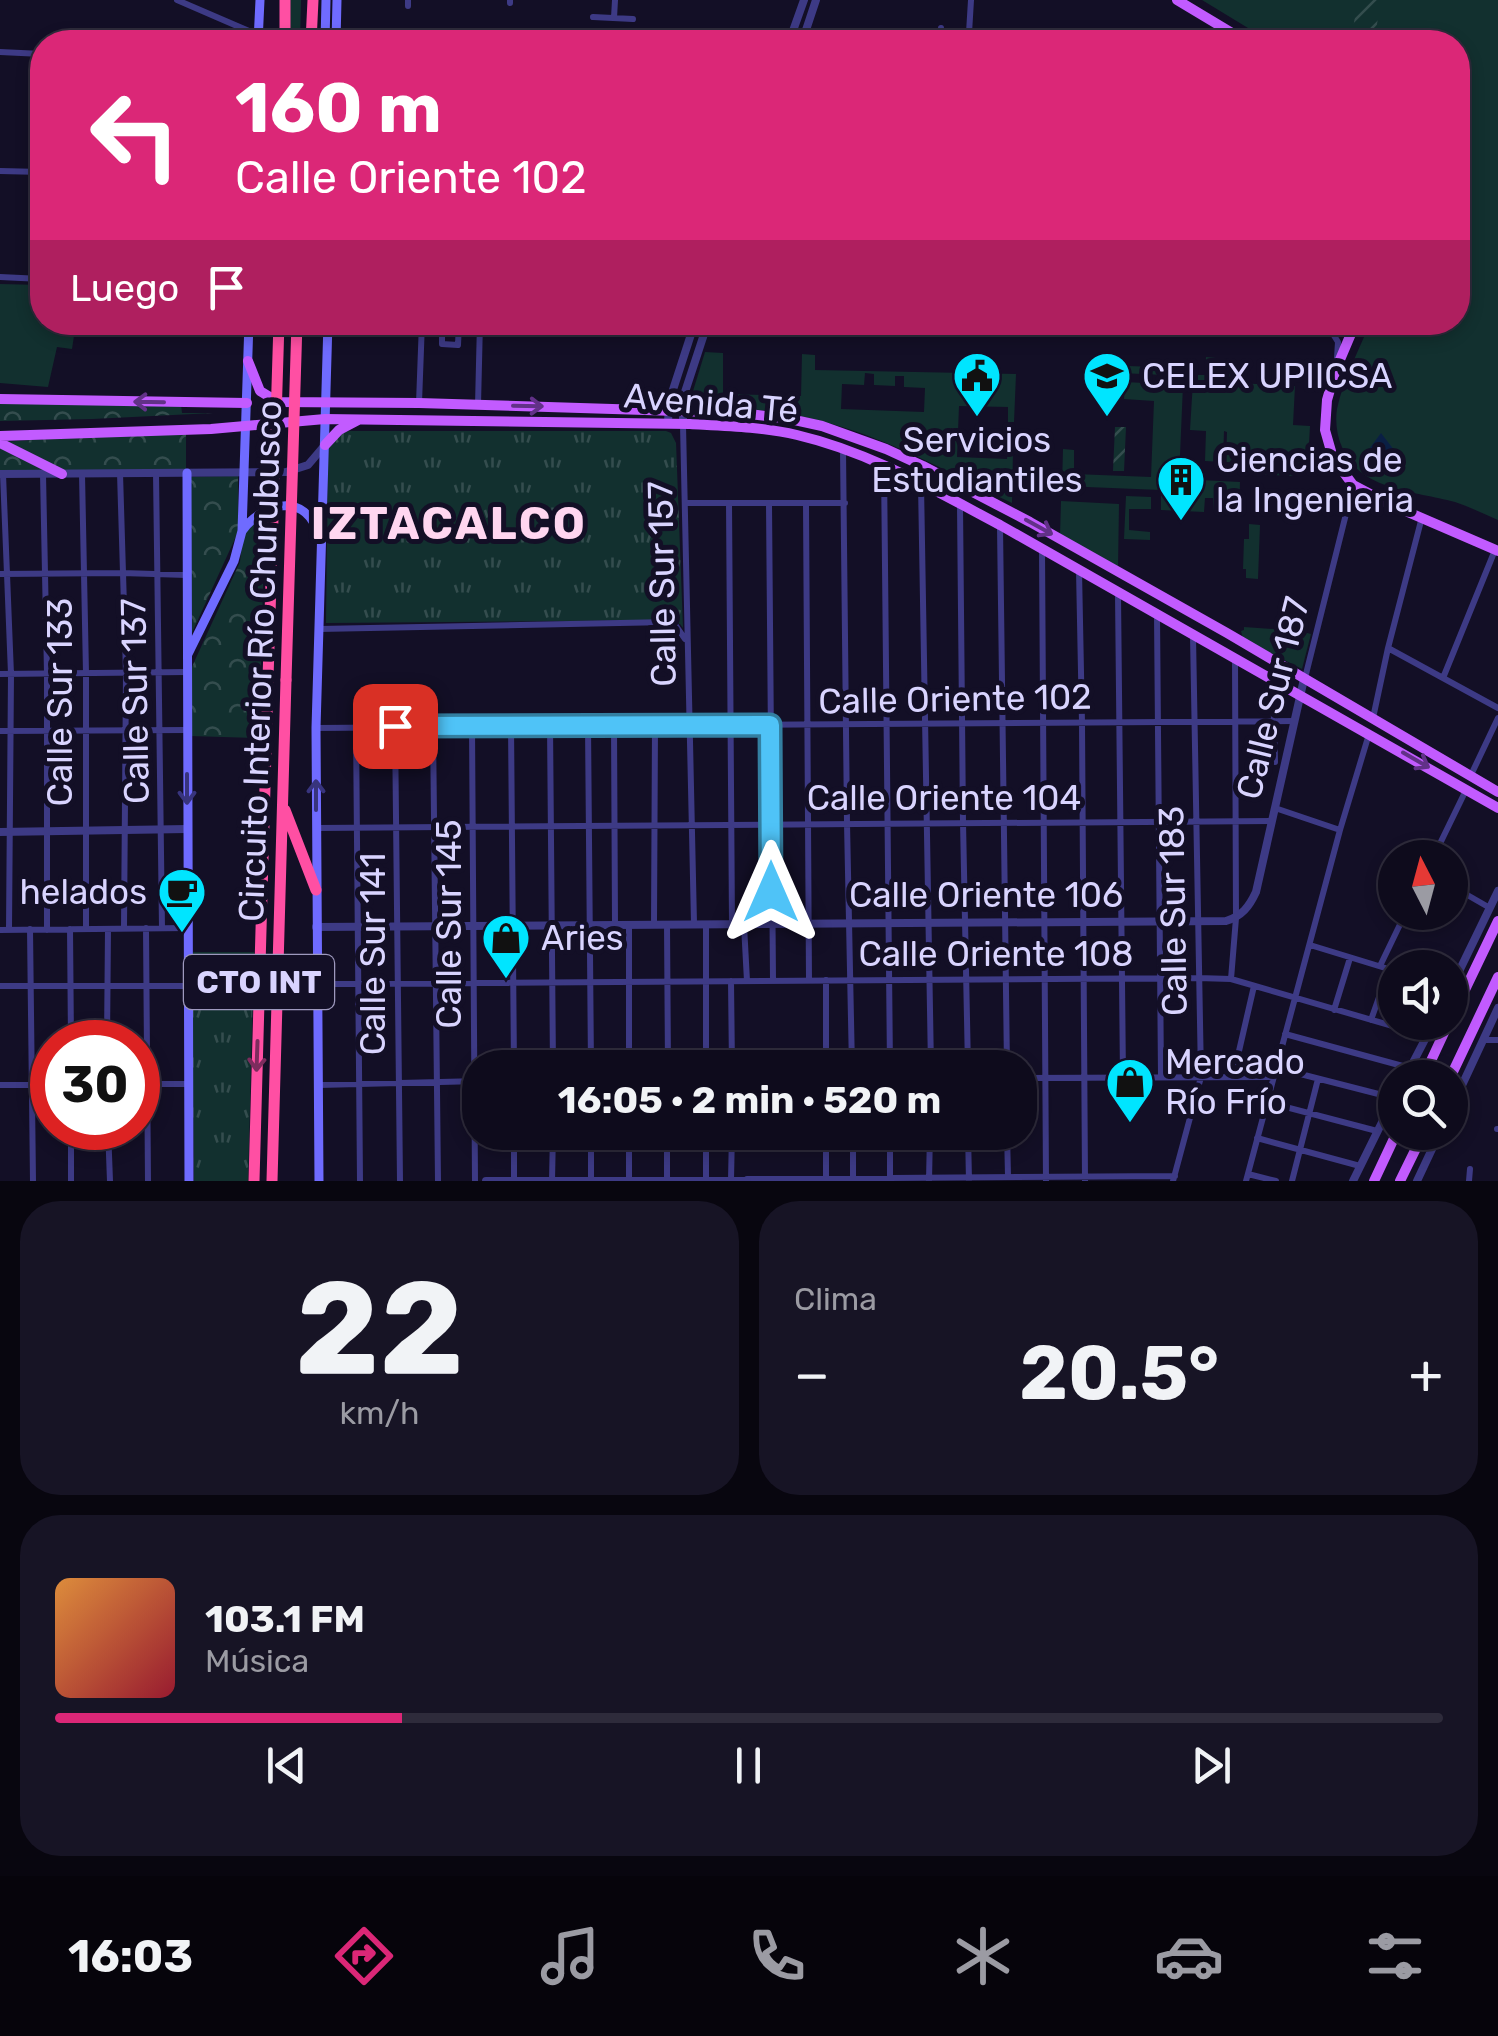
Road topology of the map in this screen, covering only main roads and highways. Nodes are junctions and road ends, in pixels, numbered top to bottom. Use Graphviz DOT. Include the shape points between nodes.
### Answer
graph roads {
  1 [pos="260,0"];
  2 [pos="285,0"];
  3 [pos="313,0"];
  4 [pos="326,0"];
  5 [pos="337,0"];
  6 [pos="1177,0"];
  7 [pos="258,30"];
  8 [pos="284,30"];
  9 [pos="312,30"];
  10 [pos="325,30"];
  11 [pos="336,30"];
  12 [pos="1227,30"];
  13 [pos="249,335"];
  14 [pos="279,335"];
  15 [pos="297,335"];
  16 [pos="328,335"];
  17 [pos="1350,335"];
  18 [pos="248,361"];
  19 [pos="0,399"];
  20 [pos="326,401"];
  21 [pos="246,403"];
  22 [pos="325,419"];
  23 [pos="359,419"];
  24 [pos="246,426"];
  25 [pos="0,440"];
  26 [pos="325,445"];
  27 [pos="187,473"];
  28 [pos="62,474"];
  29 [pos="242,531"];
  30 [pos="321,546"];
  31 [pos="1496,550"];
  32 [pos="187,656"];
  33 [pos="1498,792"];
  34 [pos="282,800"];
  35 [pos="1498,808"];
  36 [pos="316,890"];
  37 [pos="1498,921"];
  38 [pos="1498,976"];
  39 [pos="1468,984"];
  40 [pos="1458,1060"];
  41 [pos="1389,1150"];
  42 [pos="1415,1150"];
  43 [pos="189,1181"];
  44 [pos="254,1181"];
  45 [pos="272,1181"];
  46 [pos="318,1181"];
  47 [pos="1374,1181"];
  48 [pos="1400,1181"];
  1 -- 7 [label="main road"];
  2 -- 8 [label="highway"];
  3 -- 9 [label="highway"];
  4 -- 10 [label="main road"];
  5 -- 11 [label="main road"];
  6 -- 12 [label="main road"];
  13 -- 18 [label="main road, CTO INT"];
  14 -- 44 [label="highway, Circuito Interior Río Churubusco / CTO INT, one-way, bridge"];
  15 -- 34 [label="highway, Circuito Interior Río Churubusco / CTO INT, bridge"];
  16 -- 20 [label="main road, CTO INT"];
  17 -- 31 [label="main road" via="1327,400 1325,430 1333,458 1353,485"];
  18 -- 20 [label="main road, Avenida Té" via="257,388 270,399"];
  18 -- 21 [label="main road, CTO INT"];
  21 -- 19 [label="main road, one-way"];
  20 -- 22 [label="main road, CTO INT"];
  20 -- 33 [label="main road, Avenida Té, one-way" via="682,410 822,426 886,449 1030,522"];
  21 -- 24 [label="main road, CTO INT"];
  22 -- 23 [label="main road, Avenida Té"];
  22 -- 24 [label="main road, Avenida Té"];
  22 -- 26 [label="main road, CTO INT"];
  23 -- 26 [label="main road"];
  23 -- 35 [label="main road, Avenida Té, one-way" via="741,426 844,449 1042,548"];
  24 -- 25 [label="main road, Avenida Té"];
  24 -- 29 [label="main road, CTO INT"];
  25 -- 28 [label="main road"];
  26 -- 30 [label="main road, CTO INT"];
  27 -- 32 [label="main road, CTO INT"];
  29 -- 30 [label="main road" via="262,510 290,507 312,519"];
  29 -- 32 [label="main road, CTO INT"];
  36 -- 30 [label="main road, CTO INT, one-way"];
  32 -- 43 [label="main road, CTO INT, one-way"];
  34 -- 36 [label="highway"];
  34 -- 45 [label="highway, Circuito Interior Río Churubusco / CTO INT"];
  36 -- 46 [label="main road, CTO INT"];
  37 -- 39 [label="main road"];
  38 -- 40 [label="main road"];
  41 -- 47 [label="main road"];
  42 -- 48 [label="main road"];
}
